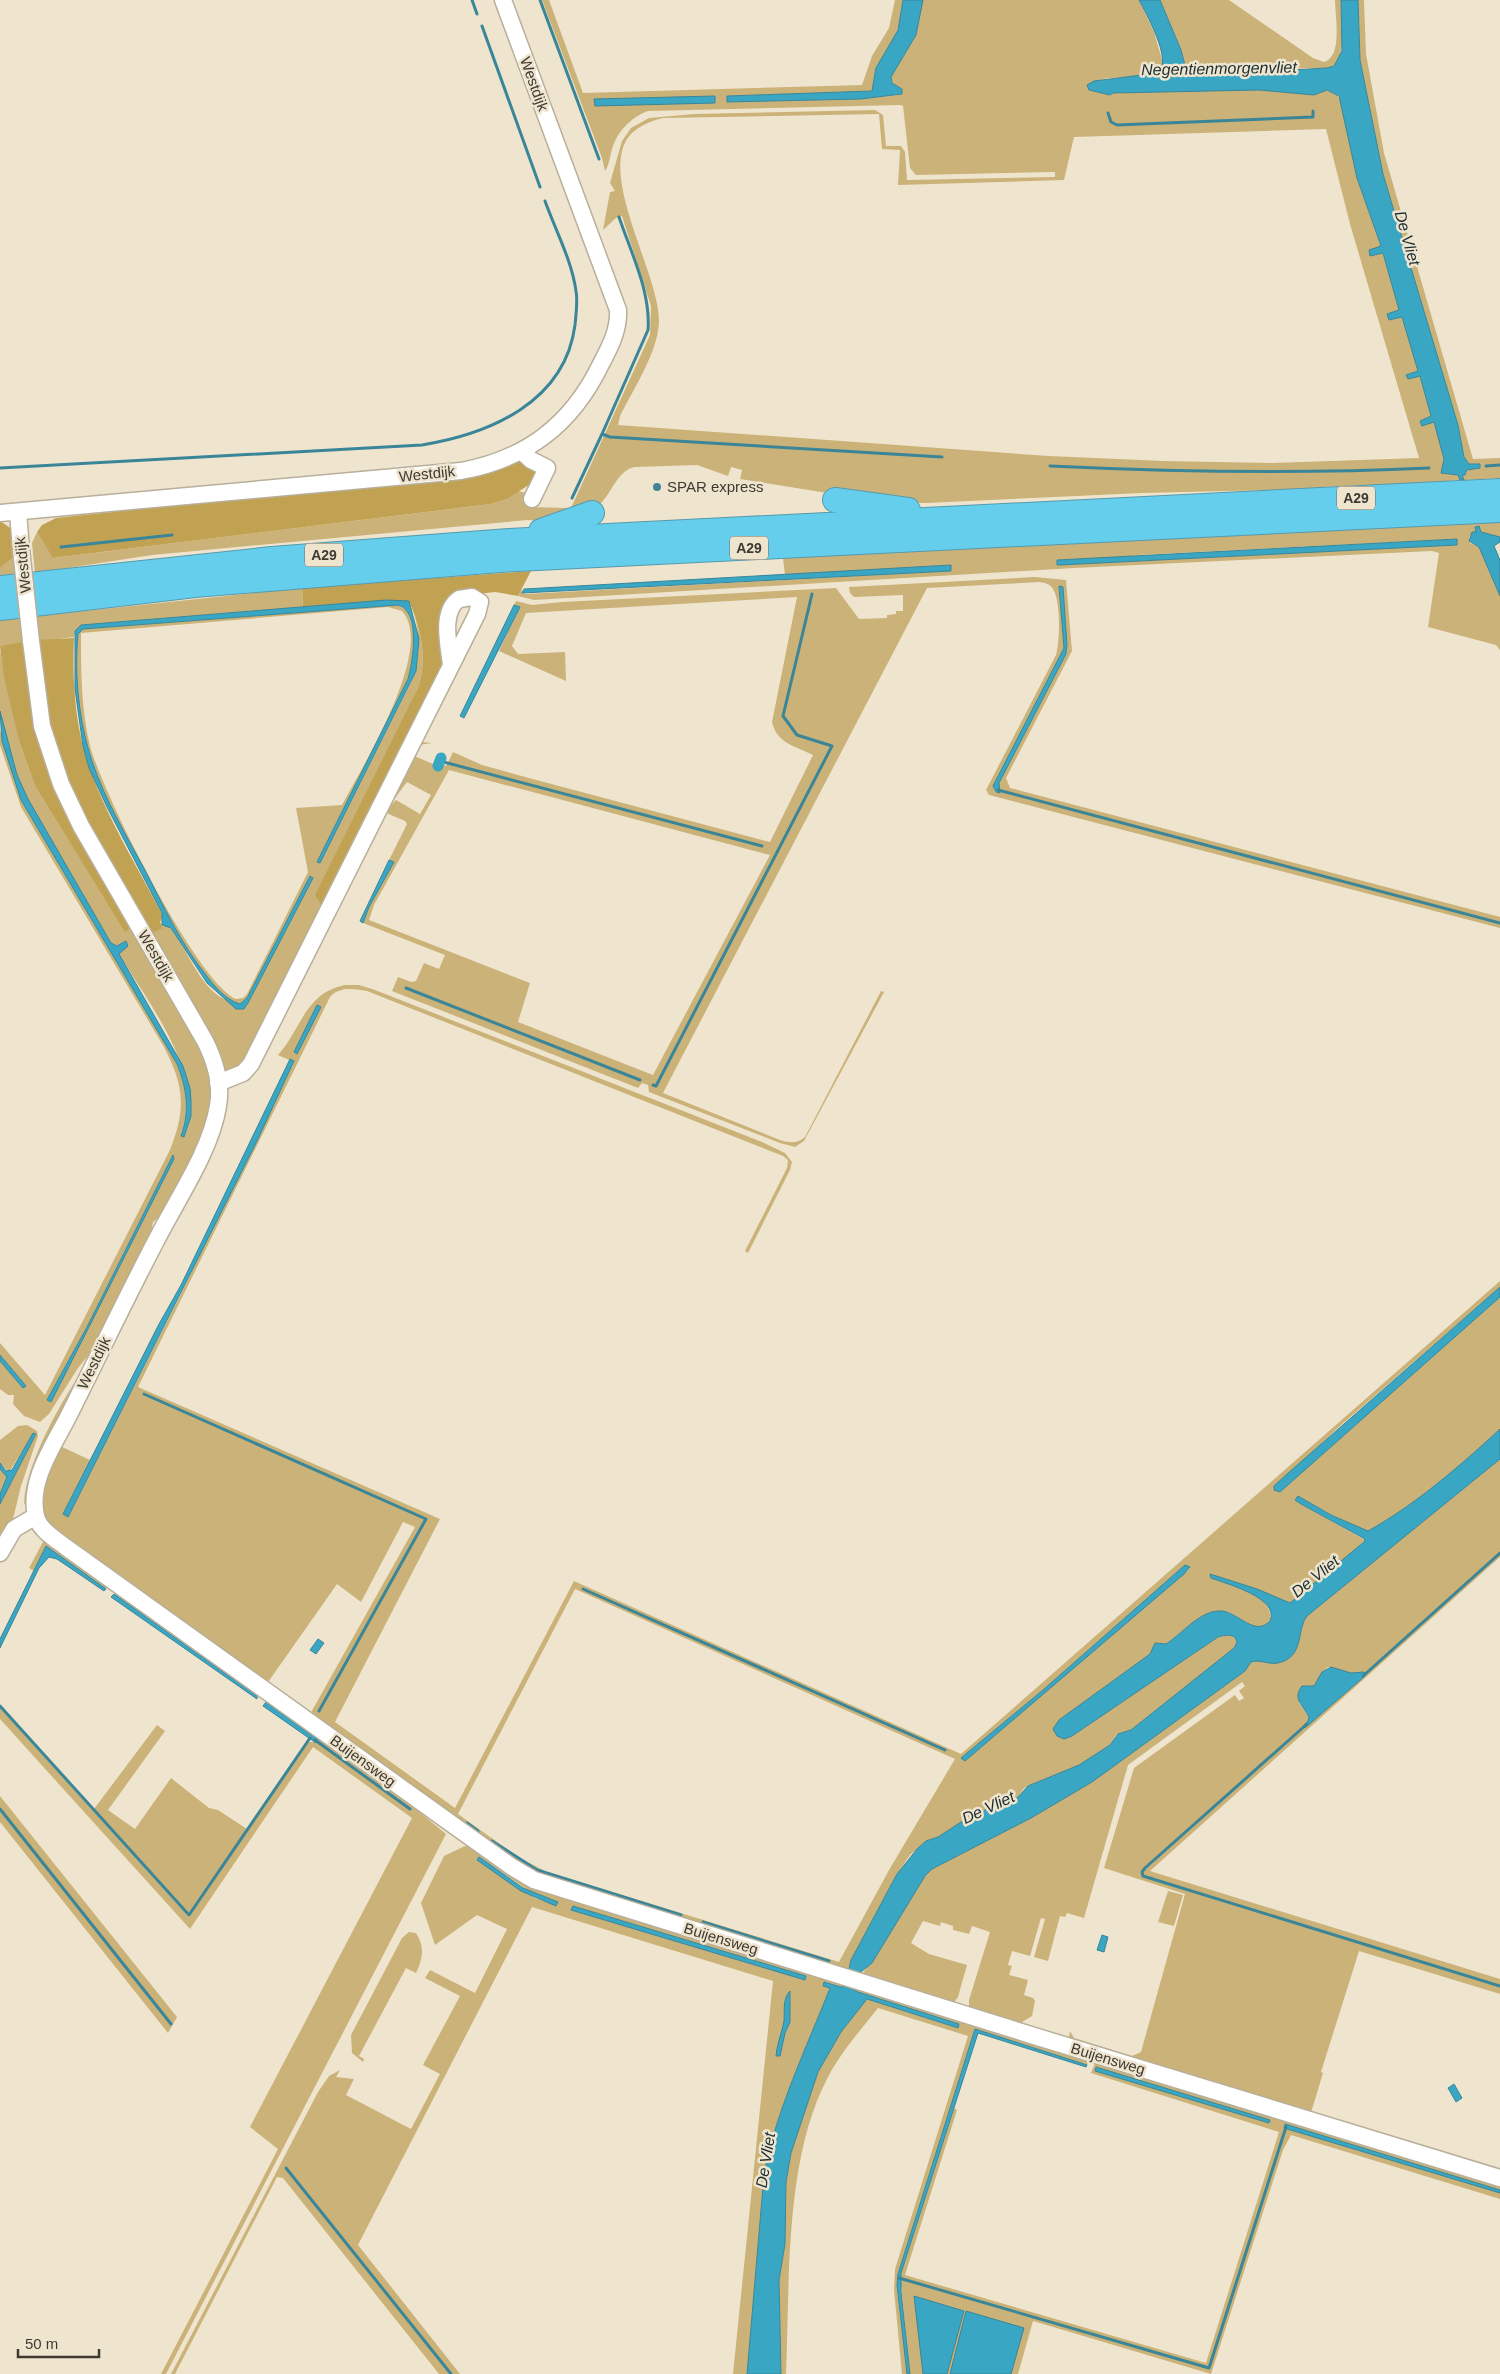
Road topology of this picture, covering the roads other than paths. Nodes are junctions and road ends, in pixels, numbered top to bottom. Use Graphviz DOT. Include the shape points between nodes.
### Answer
graph roads {
  1 [pos="503,0"];
  2 [pos="521,451"];
  3 [pos="1500,491"];
  4 [pos="532,499"];
  5 [pos="835,500"];
  6 [pos="1500,510"];
  7 [pos="18,512"];
  8 [pos="0,513"];
  9 [pos="592,514"];
  10 [pos="964,518"];
  11 [pos="509,541"];
  12 [pos="0,588"];
  13 [pos="0,608"];
  14 [pos="451,666"];
  15 [pos="218,1083"];
  16 [pos="36,1516"];
  17 [pos="0,1553"];
  18 [pos="1500,2178"];
  1 -- 2 [label="street, Westdijk" via="614,296 618,315 606,355 576,406 560,424"];
  2 -- 4 [label="street" via="547,468"];
  2 -- 7 [label="street, Westdijk" via="490,464 448,473"];
  3 -- 10 [label="highway, A29"];
  5 -- 10 [label="highway, A29"];
  6 -- 13 [label="highway, A29" via="500,560 195,585"];
  7 -- 8 [label="street"];
  7 -- 15 [label="street, Westdijk, bridge" via="42,726 60,784 205,1040"];
  9 -- 11 [label="highway, A29"];
  10 -- 11 [label="highway, A29"];
  11 -- 12 [label="highway, A29" via="282,558"];
  14 -- 15 [label="street" via="251,1064 243,1073"];
  15 -- 16 [label="street, Westdijk" via="217,1113 208,1139 42,1468 35,1493"];
  16 -- 17 [label="street" via="14,1529"];
  16 -- 18 [label="street, Buijensweg" via="42,1527 67,1548 527,1876 567,1892"];
}
